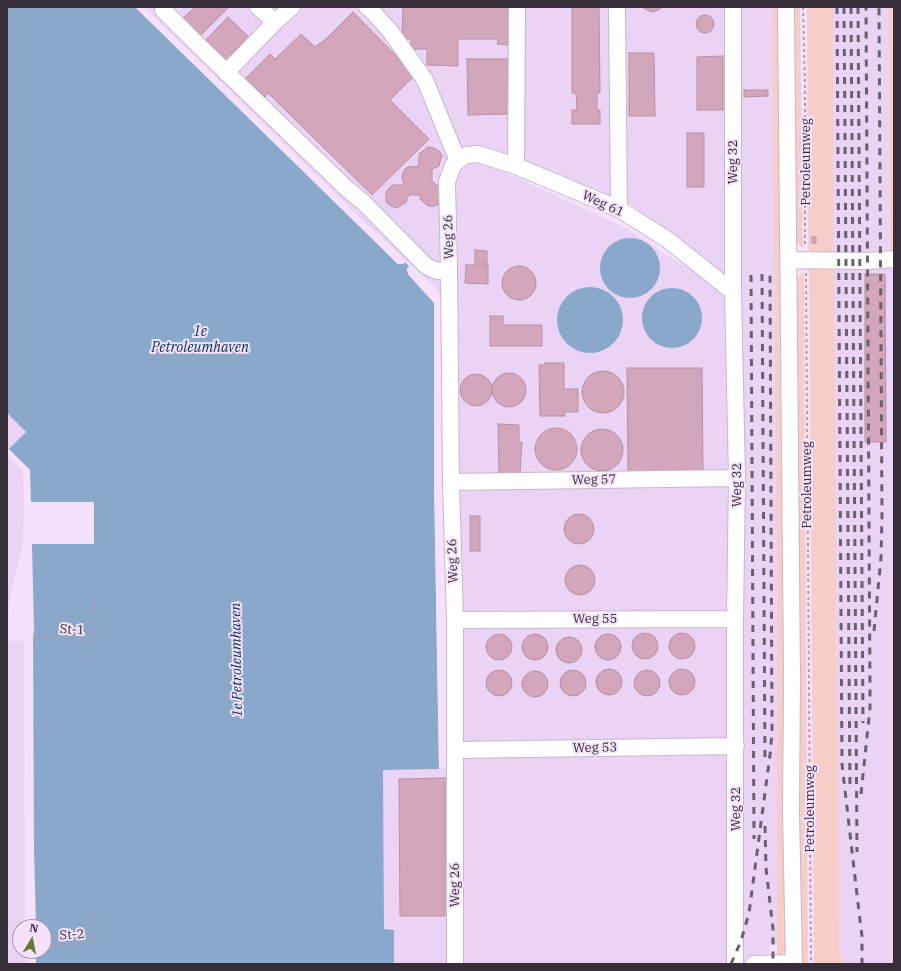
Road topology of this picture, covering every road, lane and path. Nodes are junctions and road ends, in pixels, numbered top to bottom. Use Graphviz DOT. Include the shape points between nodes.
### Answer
graph roads {
  1 [pos="163,7"];
  2 [pos="258,7"];
  3 [pos="292,7"];
  4 [pos="517,7"];
  5 [pos="617,7"];
  6 [pos="733,7"];
  7 [pos="786,7"];
  8 [pos="803,7"];
  9 [pos="370,8"];
  10 [pos="275,22"];
  11 [pos="226,73"];
  12 [pos="458,161"];
  13 [pos="516,166"];
  14 [pos="619,210"];
  15 [pos="892,259"];
  16 [pos="789,260"];
  17 [pos="805,261"];
  18 [pos="450,270"];
  19 [pos="733,292"];
  20 [pos="738,478"];
  21 [pos="451,482"];
  22 [pos="96,599"];
  23 [pos="735,619"];
  24 [pos="455,620"];
  25 [pos="33,637"];
  26 [pos="736,746"];
  27 [pos="455,750"];
  28 [pos="94,912"];
  29 [pos="52,945"];
  30 [pos="455,964"];
  31 [pos="735,964"];
  32 [pos="754,964"];
  33 [pos="794,964"];
  34 [pos="811,964"];
  1 -- 11 [label="street" via="163,10"];
  2 -- 10 [label="street"];
  3 -- 10 [label="street"];
  4 -- 13 [label="street"];
  5 -- 14 [label="street"];
  6 -- 19 [label="street, Weg 32"];
  7 -- 16 [label="street, Petroleumweg"];
  8 -- 17 [label="path, Petroleumweg"];
  9 -- 12 [label="street" via="425,80"];
  10 -- 11 [label="street"];
  11 -- 18 [label="street" via="363,202 426,266 437,271"];
  12 -- 13 [label="street, Weg 61" via="466,155 478,154"];
  12 -- 18 [label="street, Weg 26" via="452,165 447,182"];
  13 -- 14 [label="street, Weg 61"];
  14 -- 19 [label="street, Weg 61" via="668,240"];
  15 -- 17 [label="street"];
  16 -- 17 [label="street"];
  16 -- 33 [label="street, Petroleumweg"];
  17 -- 34 [label="path, Petroleumweg"];
  18 -- 21 [label="street, Weg 26"];
  19 -- 20 [label="street, Weg 32"];
  20 -- 21 [label="street, Weg 57"];
  20 -- 23 [label="street, Weg 32"];
  21 -- 24 [label="street, Weg 26"];
  22 -- 25 [label="path, St-1" via="94,640"];
  23 -- 24 [label="street, Weg 55"];
  23 -- 26 [label="street, Weg 32"];
  24 -- 27 [label="street, Weg 26"];
  26 -- 27 [label="street, Weg 53"];
  26 -- 31 [label="street, Weg 32"];
  27 -- 30 [label="street, Weg 26"];
  28 -- 29 [label="path, St-2" via="95,942"];
  32 -- 33 [label="street"];
}
